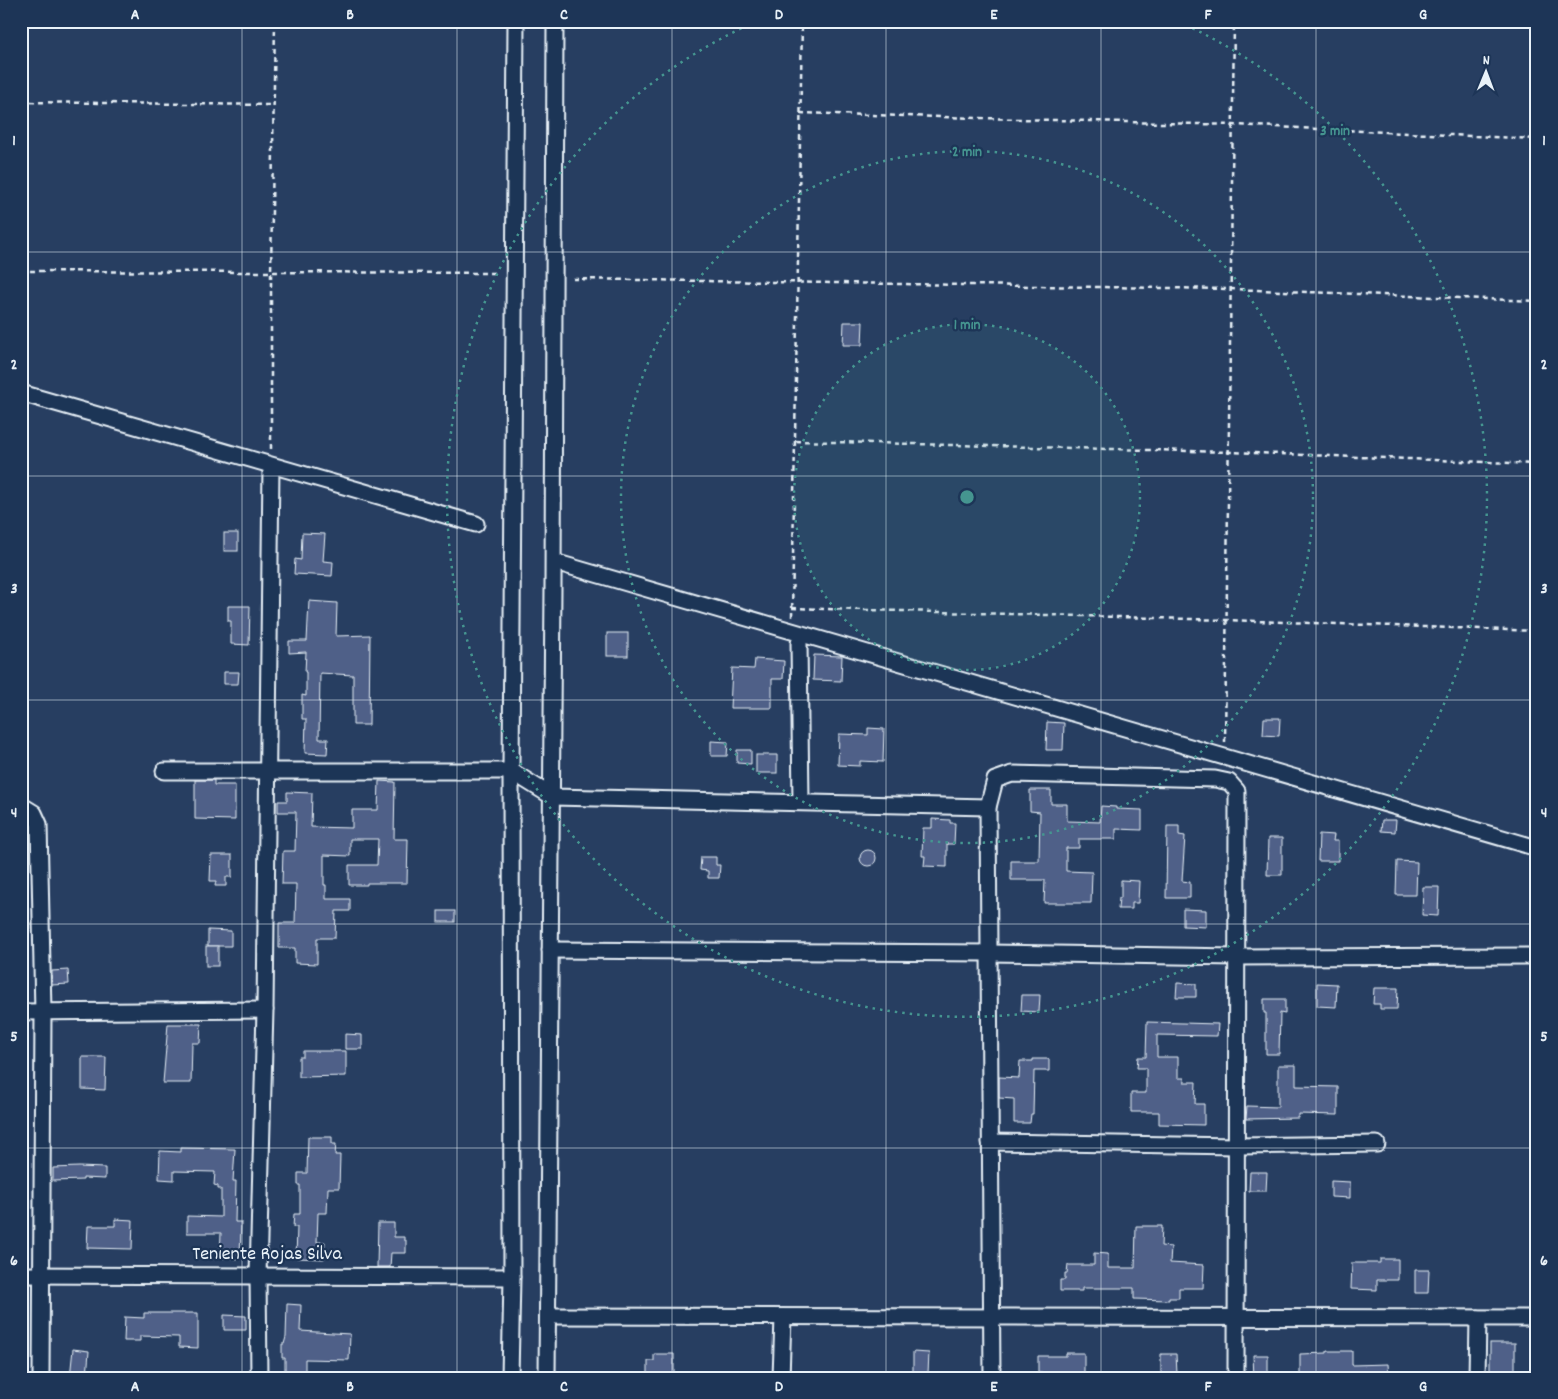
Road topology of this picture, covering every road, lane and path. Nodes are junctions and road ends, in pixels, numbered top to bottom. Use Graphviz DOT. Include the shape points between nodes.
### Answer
graph roads {
  1 [pos="275,21"];
  2 [pos="516,21"];
  3 [pos="555,21"];
  4 [pos="802,21"];
  5 [pos="1234,21"];
  6 [pos="21,102"];
  7 [pos="274,105"];
  8 [pos="800,113"];
  9 [pos="1233,125"];
  10 [pos="1537,139"];
  11 [pos="21,271"];
  12 [pos="497,272"];
  13 [pos="271,273"];
  14 [pos="573,279"];
  15 [pos="797,282"];
  16 [pos="1231,289"];
  17 [pos="1537,302"];
  18 [pos="21,393"];
  19 [pos="795,441"];
  20 [pos="1229,452"];
  21 [pos="1537,464"];
  22 [pos="271,466"];
  23 [pos="476,524"];
  24 [pos="558,563"];
  25 [pos="792,608"];
  26 [pos="1227,620"];
  27 [pos="1537,631"];
  28 [pos="795,637"];
  29 [pos="1225,757"];
  30 [pos="164,771"];
  31 [pos="269,771"];
  32 [pos="511,771"];
  33 [pos="551,796"];
  34 [pos="800,802"];
  35 [pos="21,805"];
  36 [pos="988,807"];
  37 [pos="1537,848"];
  38 [pos="550,950"];
  39 [pos="989,953"];
  40 [pos="1537,956"];
  41 [pos="1236,957"];
  42 [pos="265,1010"];
  43 [pos="21,1012"];
  44 [pos="43,1012"];
  45 [pos="990,1142"];
  46 [pos="1377,1144"];
  47 [pos="1236,1146"];
  48 [pos="21,1275"];
  49 [pos="40,1275"];
  50 [pos="258,1275"];
  51 [pos="512,1277"];
  52 [pos="548,1316"];
  53 [pos="783,1316"];
  54 [pos="991,1317"];
  55 [pos="1236,1317"];
  56 [pos="1478,1318"];
  57 [pos="1537,1318"];
  58 [pos="41,1378"];
  59 [pos="259,1378"];
  60 [pos="510,1378"];
  61 [pos="548,1378"];
  62 [pos="781,1378"];
  63 [pos="992,1378"];
  64 [pos="1236,1378"];
  65 [pos="1477,1378"];
  1 -- 7 [label="path"];
  2 -- 32 [label="street"];
  3 -- 33 [label="street"];
  4 -- 8 [label="path"];
  5 -- 9 [label="path"];
  6 -- 7 [label="path"];
  7 -- 13 [label="path"];
  8 -- 9 [label="path"];
  8 -- 15 [label="path"];
  9 -- 10 [label="path"];
  9 -- 16 [label="path"];
  11 -- 13 [label="path"];
  12 -- 13 [label="path"];
  13 -- 22 [label="path"];
  14 -- 15 [label="path"];
  15 -- 16 [label="path"];
  15 -- 19 [label="path"];
  16 -- 17 [label="path"];
  16 -- 20 [label="path"];
  18 -- 22 [label="street"];
  19 -- 20 [label="path"];
  19 -- 25 [label="path"];
  20 -- 21 [label="path"];
  20 -- 26 [label="path"];
  22 -- 23 [label="street"];
  22 -- 31 [label="street"];
  24 -- 28 [label="street"];
  25 -- 26 [label="path"];
  25 -- 28 [label="path"];
  26 -- 27 [label="path"];
  26 -- 29 [label="path"];
  28 -- 29 [label="street"];
  28 -- 34 [label="street"];
  29 -- 37 [label="street"];
  30 -- 31 [label="street"];
  31 -- 32 [label="street"];
  31 -- 42 [label="street"];
  32 -- 33 [label="street"];
  32 -- 51 [label="street"];
  33 -- 34 [label="street"];
  33 -- 38 [label="street"];
  34 -- 36 [label="street"];
  35 -- 44 [label="street" via="34,813 39,824"];
  36 -- 39 [label="street"];
  36 -- 41 [label="street" via="995,780 1012,774 1229,782 1237,791"];
  38 -- 39 [label="street"];
  38 -- 52 [label="street"];
  39 -- 41 [label="street"];
  39 -- 45 [label="street"];
  40 -- 41 [label="street"];
  41 -- 47 [label="street"];
  42 -- 44 [label="street"];
  42 -- 50 [label="street"];
  43 -- 44 [label="street"];
  44 -- 49 [label="street"];
  45 -- 47 [label="street"];
  45 -- 54 [label="street"];
  46 -- 47 [label="street"];
  47 -- 55 [label="street"];
  48 -- 49 [label="street, Teniente Rojas Silva"];
  49 -- 50 [label="street, Teniente Rojas Silva"];
  49 -- 58 [label="street"];
  50 -- 51 [label="street, Teniente Rojas Silva"];
  50 -- 59 [label="street"];
  51 -- 60 [label="street"];
  52 -- 53 [label="street"];
  52 -- 61 [label="street"];
  53 -- 54 [label="street"];
  53 -- 62 [label="street"];
  54 -- 55 [label="street"];
  54 -- 63 [label="street"];
  55 -- 56 [label="street"];
  55 -- 64 [label="street"];
  56 -- 57 [label="street"];
  56 -- 65 [label="street"];
}
